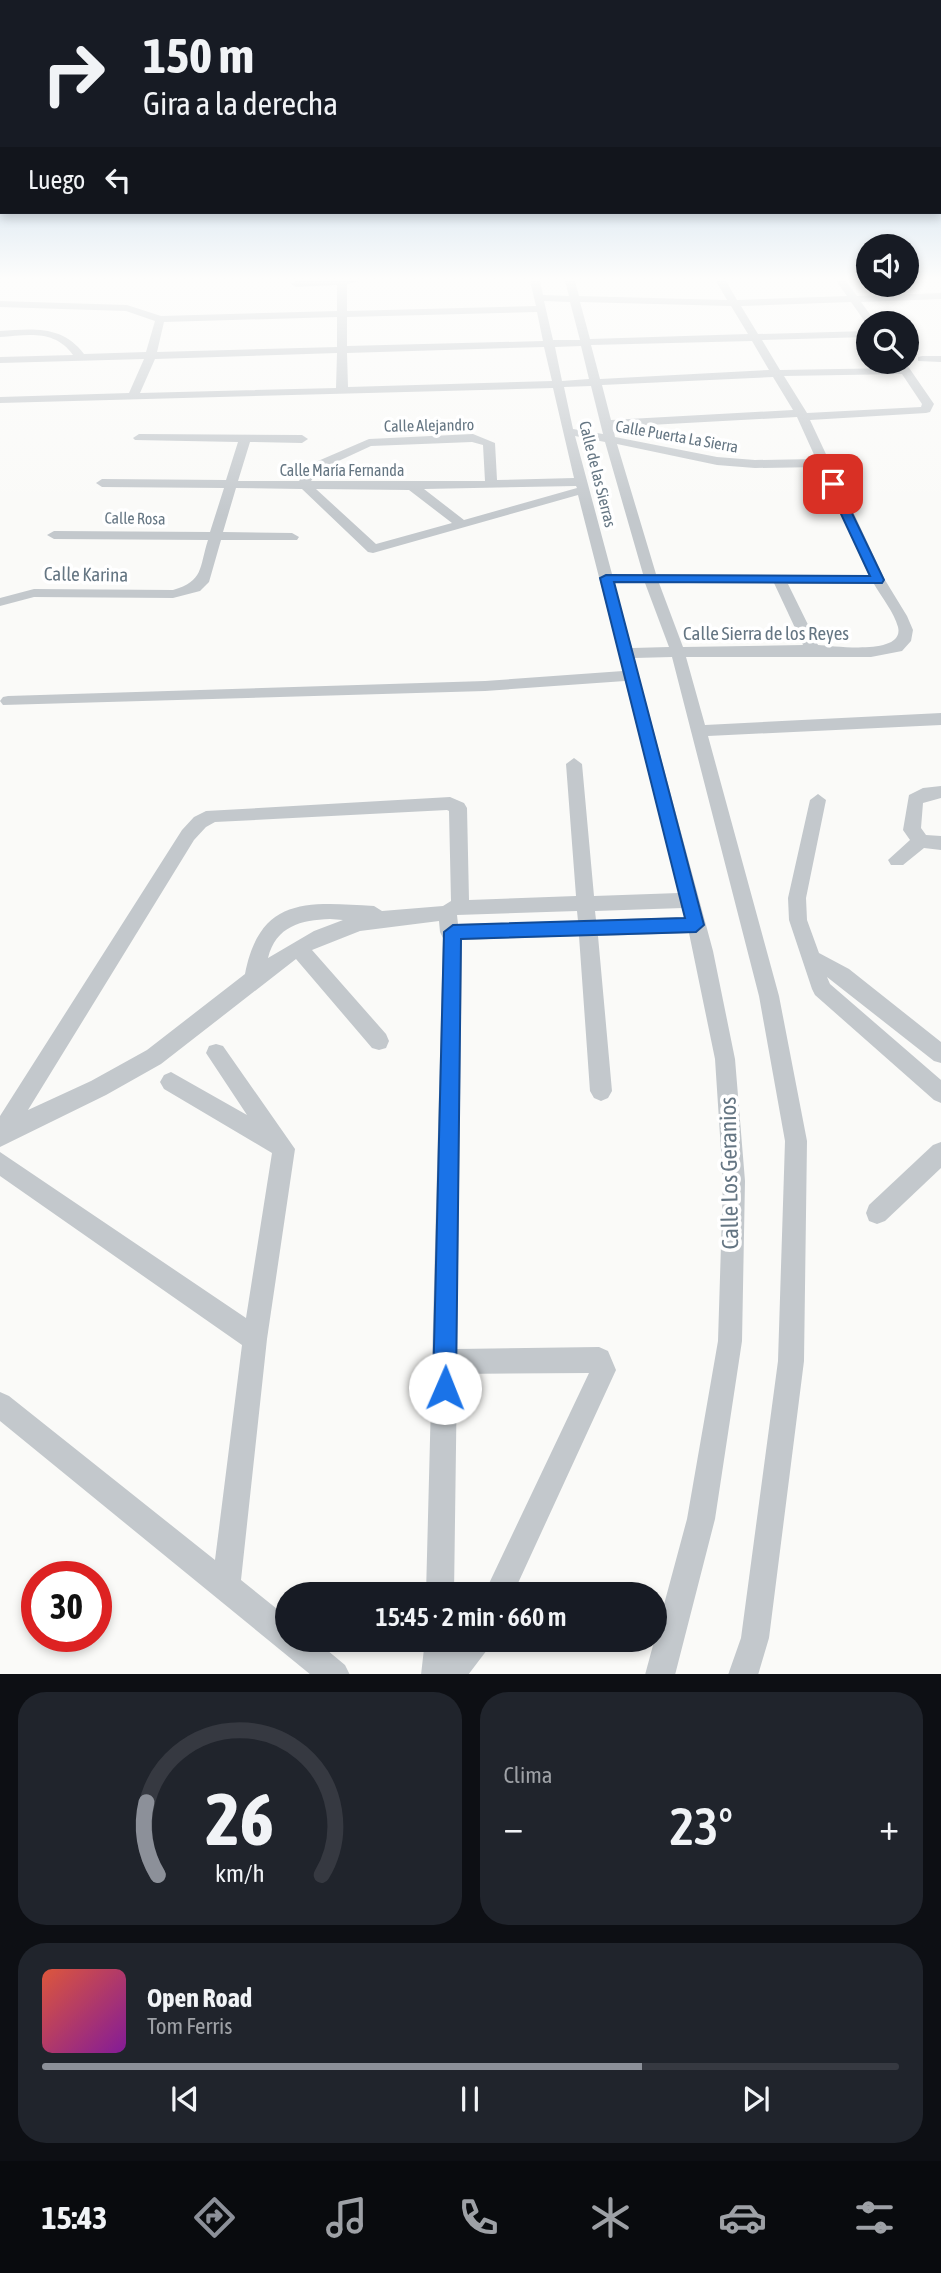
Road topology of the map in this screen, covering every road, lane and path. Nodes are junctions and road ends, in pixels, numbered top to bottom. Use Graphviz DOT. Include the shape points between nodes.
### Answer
graph roads {
  1 [pos="36,359"];
  2 [pos="149,359"];
  3 [pos="342,359"];
  4 [pos="555,359"];
  5 [pos="590,359"];
  6 [pos="770,359"];
  7 [pos="0,360"];
  8 [pos="856,369"];
  9 [pos="779,373"];
  10 [pos="907,374"];
  11 [pos="597,380"];
  12 [pos="560,383"];
  13 [pos="342,390"];
  14 [pos="133,397"];
  15 [pos="0,400"];
  16 [pos="801,415"];
  17 [pos="607,424"];
  18 [pos="568,431"];
  19 [pos="139,438"];
  20 [pos="244,438"];
  21 [pos="302,439"];
  22 [pos="610,440"];
  23 [pos="822,463"];
  24 [pos="102,483"];
  25 [pos="491,483"];
  26 [pos="305,485"];
  27 [pos="229,486"];
  28 [pos="412,486"];
  29 [pos="583,486"];
  30 [pos="461,524"];
  31 [pos="54,535"];
  32 [pos="216,537"];
  33 [pos="292,537"];
  34 [pos="606,578"];
  35 [pos="651,579"];
  36 [pos="878,580"];
  37 [pos="780,581"];
  38 [pos="0,603"];
  39 [pos="813,650"];
  40 [pos="678,653"];
  41 [pos="628,664"];
  42 [pos="8,701"];
  43 [pos="941,719"];
  44 [pos="698,731"];
  45 [pos="574,764"];
  46 [pos="941,792"];
  47 [pos="818,800"];
  48 [pos="921,841"];
  49 [pos="941,843"];
  50 [pos="897,860"];
  51 [pos="689,900"];
  52 [pos="585,902"];
  53 [pos="404,916"];
  54 [pos="453,918"];
  55 [pos="696,925"];
  56 [pos="587,927"];
  57 [pos="299,949"];
  58 [pos="809,957"];
  59 [pos="254,979"];
  60 [pos="379,1041"];
  61 [pos="216,1053"];
  62 [pos="941,1054"];
  63 [pos="170,1082"];
  64 [pos="601,1091"];
  65 [pos="941,1093"];
  66 [pos="1,1135"];
  67 [pos="284,1149"];
  68 [pos="941,1153"];
  69 [pos="0,1163"];
  70 [pos="877,1213"];
  71 [pos="255,1339"];
  72 [pos="445,1362"];
  73 [pos="0,1405"];
  74 [pos="440,1582"];
  75 [pos="504,1582"];
  76 [pos="226,1586"];
  77 [pos="275,1625"];
  78 [pos="307,1652"];
  79 [pos="438,1652"];
  80 [pos="467,1652"];
  81 [pos="334,1674"];
  82 [pos="436,1674"];
  83 [pos="450,1674"];
  84 [pos="660,1674"];
  85 [pos="743,1674"];
  1 -- 7 [label="street"];
  2 -- 14 [label="street"];
  3 -- 13 [label="street"];
  4 -- 12 [label="street, Calle de las Sierras"];
  5 -- 11 [label="street, Calle de las Sierras"];
  6 -- 9 [label="street"];
  8 -- 9 [label="street"];
  9 -- 11 [label="street"];
  9 -- 16 [label="street"];
  10 -- 16 [label="street" via="928,404 926,410"];
  11 -- 12 [label="street"];
  11 -- 17 [label="street, Calle de las Sierras"];
  12 -- 13 [label="street"];
  12 -- 18 [label="street, Calle de las Sierras"];
  13 -- 14 [label="street"];
  14 -- 15 [label="street"];
  16 -- 17 [label="street"];
  16 -- 23 [label="street"];
  17 -- 22 [label="street, Calle de las Sierras"];
  18 -- 22 [label="street, Calle Puerta La Sierra"];
  18 -- 29 [label="street, Calle de las Sierras"];
  19 -- 20 [label="street"];
  20 -- 21 [label="street"];
  20 -- 27 [label="street"];
  22 -- 23 [label="street, Calle Puerta La Sierra" via="738,463"];
  22 -- 35 [label="street, Calle de las Sierras"];
  23 -- 36 [label="street"];
  24 -- 27 [label="street, Calle María Fernanda"];
  25 -- 26 [label="street, Calle Alejandro" via="488,438 473,438 369,443 315,467"];
  25 -- 28 [label="street, Calle María Fernanda"];
  25 -- 29 [label="street, Calle María Fernanda"];
  26 -- 27 [label="street, Calle María Fernanda"];
  26 -- 28 [label="street, Calle María Fernanda"];
  26 -- 30 [label="street" via="377,552"];
  27 -- 32 [label="street"];
  28 -- 30 [label="street"];
  29 -- 30 [label="street"];
  29 -- 34 [label="street, Calle de las Sierras"];
  31 -- 32 [label="street, Calle Rosa"];
  32 -- 33 [label="street, Calle Rosa"];
  32 -- 38 [label="street, Calle Karina" via="202,582 195,589 173,594 34,593"];
  34 -- 35 [label="street"];
  34 -- 41 [label="street, Calle de las Sierras"];
  35 -- 37 [label="street"];
  35 -- 40 [label="street, Calle de las Sierras"];
  36 -- 37 [label="street"];
  36 -- 39 [label="street, Calle Sierra de los Reyes" via="906,630 897,648"];
  37 -- 39 [label="street"];
  39 -- 40 [label="street, Calle Sierra de los Reyes"];
  40 -- 41 [label="street, Calle Sierra de los Reyes"];
  40 -- 44 [label="street, Calle de las Sierras"];
  41 -- 42 [label="street, Calle Sierra de los Reyes" via="485,686"];
  41 -- 51 [label="street, Calle Los Geranios"];
  43 -- 44 [label="street"];
  44 -- 85 [label="street, Calle de las Sierras" via="769,996 796,1142 791,1361 755,1638"];
  45 -- 52 [label="street"];
  46 -- 48 [label="street" via="923,794 913,804 912,830"];
  47 -- 58 [label="street" via="797,898 800,935"];
  48 -- 49 [label="street"];
  48 -- 50 [label="street"];
  51 -- 52 [label="street"];
  51 -- 55 [label="street, Calle Los Geranios"];
  52 -- 54 [label="street"];
  52 -- 56 [label="street"];
  53 -- 54 [label="street"];
  53 -- 57 [label="street" via="346,927"];
  53 -- 59 [label="street" via="288,916 274,925 264,941"];
  54 -- 56 [label="street"];
  54 -- 66 [label="street" via="457,808 450,803 212,816 188,835"];
  54 -- 72 [label="street"];
  55 -- 56 [label="street"];
  55 -- 84 [label="street, Calle Los Geranios" via="725,1059 734,1181 730,1341 701,1519"];
  56 -- 64 [label="street"];
  57 -- 59 [label="street"];
  57 -- 60 [label="street"];
  58 -- 62 [label="street" via="842,975"];
  58 -- 65 [label="street" via="821,989"];
  59 -- 66 [label="street" via="155,1057"];
  61 -- 67 [label="street"];
  63 -- 67 [label="street"];
  67 -- 71 [label="street"];
  68 -- 70 [label="street"];
  69 -- 71 [label="street"];
  71 -- 76 [label="street"];
  72 -- 74 [label="street"];
  72 -- 75 [label="street" via="599,1360 603,1370"];
  73 -- 76 [label="street"];
  76 -- 77 [label="street"];
  78 -- 81 [label="street"];
  79 -- 82 [label="street"];
  80 -- 83 [label="street"];
}
